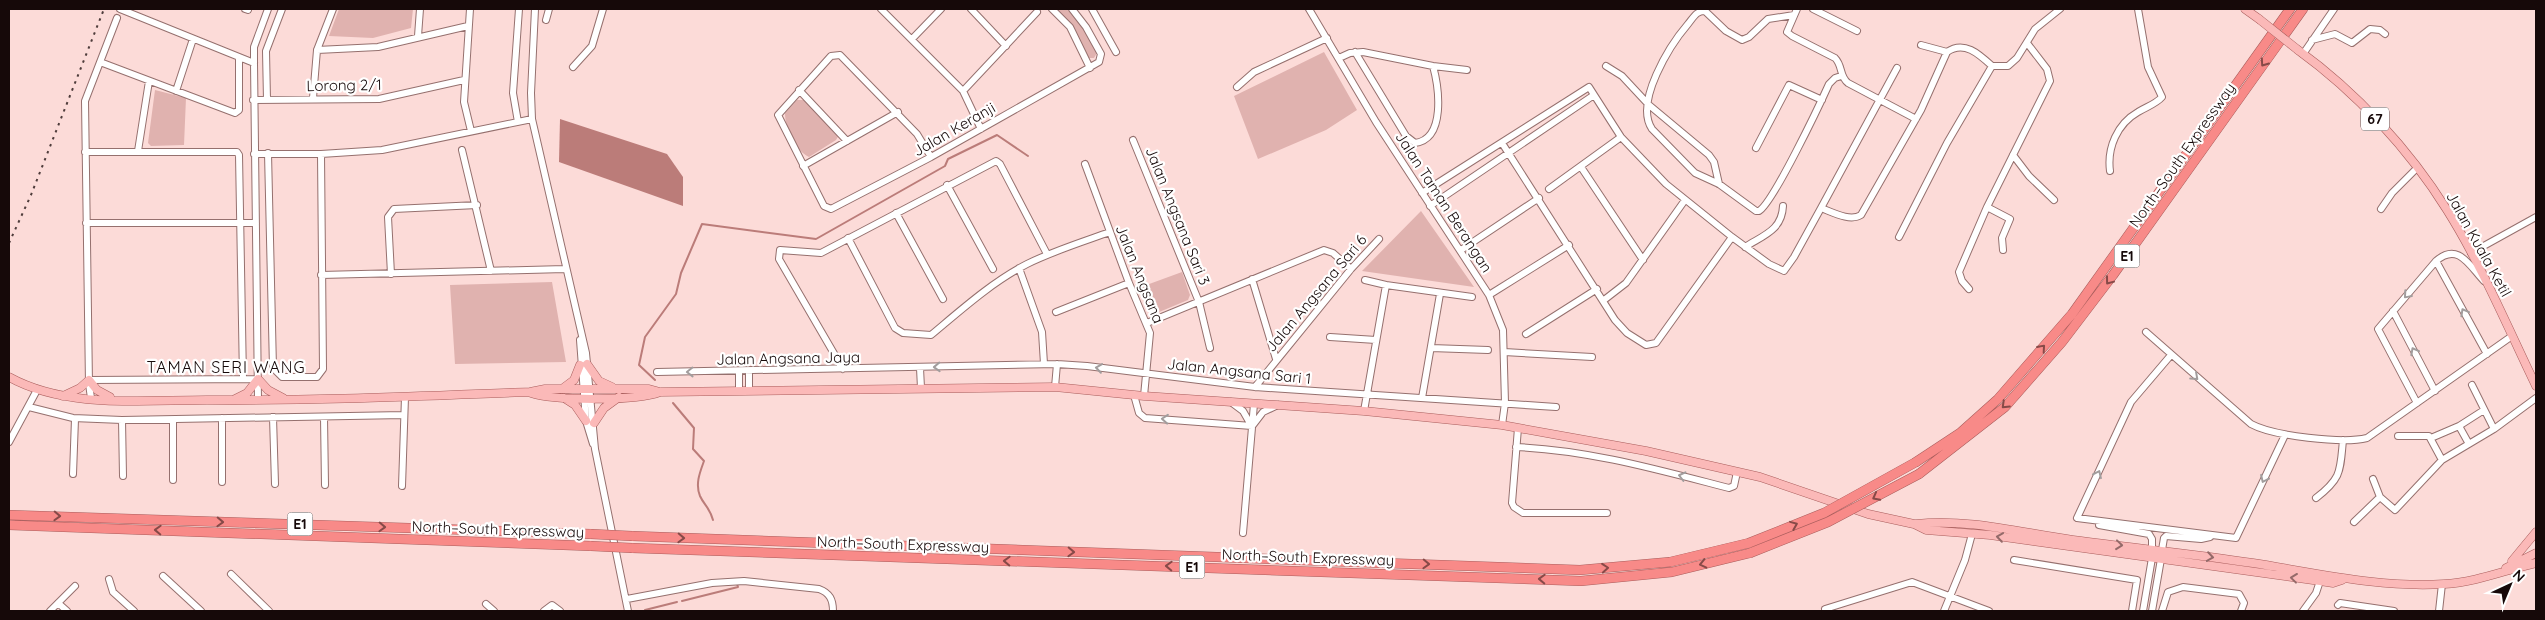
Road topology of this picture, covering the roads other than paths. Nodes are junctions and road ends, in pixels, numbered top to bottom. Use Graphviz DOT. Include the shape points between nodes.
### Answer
graph roads {
  1 [pos="120,9"];
  2 [pos="268,9"];
  3 [pos="282,9"];
  4 [pos="333,9"];
  5 [pos="420,9"];
  6 [pos="470,9"];
  7 [pos="519,9"];
  8 [pos="535,9"];
  9 [pos="549,9"];
  10 [pos="603,9"];
  11 [pos="881,9"];
  12 [pos="940,9"];
  13 [pos="970,9"];
  14 [pos="1052,9"];
  15 [pos="1072,9"];
  16 [pos="1092,9"];
  17 [pos="1309,9"];
  18 [pos="1813,9"];
  19 [pos="2060,9"];
  20 [pos="2138,9"];
  21 [pos="2245,9"];
  22 [pos="2290,9"];
  23 [pos="2303,9"];
  24 [pos="2334,9"];
  25 [pos="1038,12"];
  26 [pos="1796,12"];
  27 [pos="117,18"];
  28 [pos="546,20"];
  29 [pos="468,26"];
  30 [pos="1857,30"];
  31 [pos="2386,34"];
  32 [pos="418,36"];
  33 [pos="1326,38"];
  34 [pos="193,39"];
  35 [pos="912,39"];
  36 [pos="2312,40"];
  37 [pos="2027,43"];
  38 [pos="1921,45"];
  39 [pos="1006,46"];
  40 [pos="317,50"];
  41 [pos="1116,52"];
  42 [pos="1355,52"];
  43 [pos="1947,52"];
  44 [pos="2301,52"];
  45 [pos="239,57"];
  46 [pos="1339,58"];
  47 [pos="100,62"];
  48 [pos="254,63"];
  49 [pos="1433,66"];
  50 [pos="1606,66"];
  51 [pos="1992,66"];
  52 [pos="573,67"];
  53 [pos="1090,68"];
  54 [pos="1897,68"];
  55 [pos="1467,70"];
  56 [pos="1841,76"];
  57 [pos="464,80"];
  58 [pos="149,81"];
  59 [pos="1237,87"];
  60 [pos="799,90"];
  61 [pos="176,91"];
  62 [pos="963,91"];
  63 [pos="1594,95"];
  64 [pos="313,98"];
  65 [pos="253,100"];
  66 [pos="267,100"];
  67 [pos="1822,100"];
  68 [pos="1881,100"];
  69 [pos="1649,105"];
  70 [pos="898,112"];
  71 [pos="532,119"];
  72 [pos="1916,119"];
  73 [pos="518,122"];
  74 [pos="981,130"];
  75 [pos="471,131"];
  76 [pos="1621,137"];
  77 [pos="1133,140"];
  78 [pos="847,141"];
  79 [pos="1502,143"];
  80 [pos="1756,148"];
  81 [pos="462,150"];
  82 [pos="138,151"];
  83 [pos="85,152"];
  84 [pos="1509,152"];
  85 [pos="268,153"];
  86 [pos="254,154"];
  87 [pos="321,154"];
  88 [pos="2013,155"];
  89 [pos="931,157"];
  90 [pos="1085,164"];
  91 [pos="803,166"];
  92 [pos="1582,167"];
  93 [pos="2417,168"];
  94 [pos="2110,171"];
  95 [pos="1719,184"];
  96 [pos="947,185"];
  97 [pos="1549,189"];
  98 [pos="1422,193"];
  99 [pos="1539,198"];
  100 [pos="1685,200"];
  101 [pos="2054,200"];
  102 [pos="477,205"];
  103 [pos="1430,206"];
  104 [pos="1784,206"];
  105 [pos="1987,207"];
  106 [pos="1822,208"];
  107 [pos="2381,209"];
  108 [pos="896,212"];
  109 [pos="2536,217"];
  110 [pos="86,223"];
  111 [pos="256,223"];
  112 [pos="239,224"];
  113 [pos="1110,232"];
  114 [pos="1899,236"];
  115 [pos="1732,237"];
  116 [pos="848,238"];
  117 [pos="1379,239"];
  118 [pos="1569,245"];
  119 [pos="1746,246"];
  120 [pos="1461,250"];
  121 [pos="2003,250"];
  122 [pos="2471,253"];
  123 [pos="1048,254"];
  124 [pos="1643,260"];
  125 [pos="2436,261"];
  126 [pos="1019,268"];
  127 [pos="565,269"];
  128 [pos="1351,269"];
  129 [pos="993,270"];
  130 [pos="491,271"];
  131 [pos="391,274"];
  132 [pos="321,275"];
  133 [pos="1252,279"];
  134 [pos="1365,280"];
  135 [pos="2484,282"];
  136 [pos="1128,283"];
  137 [pos="1386,285"];
  138 [pos="1969,288"];
  139 [pos="1597,289"];
  140 [pos="1440,294"];
  141 [pos="1489,295"];
  142 [pos="1472,297"];
  143 [pos="942,299"];
  144 [pos="1604,300"];
  145 [pos="1198,302"];
  146 [pos="1056,312"];
  147 [pos="2393,312"];
  148 [pos="1147,324"];
  149 [pos="2146,332"];
  150 [pos="1526,334"];
  151 [pos="2512,336"];
  152 [pos="1330,337"];
  153 [pos="1376,340"];
  154 [pos="1210,348"];
  155 [pos="1431,348"];
  156 [pos="1488,350"];
  157 [pos="1504,352"];
  158 [pos="2488,354"];
  159 [pos="2171,355"];
  160 [pos="1592,357"];
  161 [pos="1276,359"];
  162 [pos="584,364"];
  163 [pos="1044,364"];
  164 [pos="1057,364"];
  165 [pos="920,368"];
  166 [pos="843,369"];
  167 [pos="739,371"];
  168 [pos="657,372"];
  169 [pos="749,372"];
  170 [pos="1147,375"];
  171 [pos="9,377"];
  172 [pos="243,379"];
  173 [pos="258,379"];
  174 [pos="89,382"];
  175 [pos="2472,385"];
  176 [pos="2536,386"];
  177 [pos="1055,387"];
  178 [pos="1255,387"];
  179 [pos="921,388"];
  180 [pos="562,389"];
  181 [pos="586,389"];
  182 [pos="37,390"];
  183 [pos="739,391"];
  184 [pos="749,391"];
  185 [pos="2435,391"];
  186 [pos="530,392"];
  187 [pos="618,393"];
  188 [pos="1367,394"];
  189 [pos="1134,395"];
  190 [pos="62,396"];
  191 [pos="1144,396"];
  192 [pos="405,397"];
  193 [pos="563,397"];
  194 [pos="89,398"];
  195 [pos="588,398"];
  196 [pos="1422,398"];
  197 [pos="2536,398"];
  198 [pos="285,399"];
  199 [pos="116,400"];
  200 [pos="232,400"];
  201 [pos="258,400"];
  202 [pos="1231,402"];
  203 [pos="1505,403"];
  204 [pos="2418,403"];
  205 [pos="1254,404"];
  206 [pos="1278,405"];
  207 [pos="29,407"];
  208 [pos="1556,407"];
  209 [pos="2484,410"];
  210 [pos="1364,411"];
  211 [pos="404,415"];
  212 [pos="273,417"];
  213 [pos="324,417"];
  214 [pos="75,418"];
  215 [pos="222,418"];
  216 [pos="122,420"];
  217 [pos="172,420"];
  218 [pos="590,422"];
  219 [pos="1502,425"];
  220 [pos="1252,426"];
  221 [pos="2459,426"];
  222 [pos="1518,428"];
  223 [pos="2494,429"];
  224 [pos="2285,434"];
  225 [pos="2398,436"];
  226 [pos="2431,438"];
  227 [pos="2343,440"];
  228 [pos="9,442"];
  229 [pos="2470,444"];
  230 [pos="1516,447"];
  231 [pos="2442,460"];
  232 [pos="1737,472"];
  233 [pos="73,474"];
  234 [pos="123,476"];
  235 [pos="2372,479"];
  236 [pos="173,480"];
  237 [pos="222,482"];
  238 [pos="274,484"];
  239 [pos="325,485"];
  240 [pos="402,486"];
  241 [pos="2380,497"];
  242 [pos="2316,498"];
  243 [pos="1607,513"];
  244 [pos="9,515"];
  245 [pos="2090,520"];
  246 [pos="2354,522"];
  247 [pos="1914,524"];
  248 [pos="9,525"];
  249 [pos="2536,532"];
  250 [pos="1243,533"];
  251 [pos="1972,534"];
  252 [pos="2214,535"];
  253 [pos="2152,548"];
  254 [pos="2162,550"];
  255 [pos="2536,553"];
  256 [pos="2152,558"];
  257 [pos="2161,559"];
  258 [pos="2014,560"];
  259 [pos="2536,563"];
  260 [pos="2505,568"];
  261 [pos="231,574"];
  262 [pos="2493,575"];
  263 [pos="163,576"];
  264 [pos="110,579"];
  265 [pos="2342,580"];
  266 [pos="2320,581"];
  267 [pos="2442,584"];
  268 [pos="75,586"];
  269 [pos="1951,596"];
  270 [pos="627,599"];
  271 [pos="58,603"];
  272 [pos="486,604"];
  273 [pos="2338,605"];
  274 [pos="1825,609"];
  275 [pos="1835,609"];
  276 [pos="50,611"];
  277 [pos="67,611"];
  278 [pos="134,611"];
  279 [pos="201,611"];
  280 [pos="269,611"];
  281 [pos="494,611"];
  282 [pos="544,611"];
  283 [pos="560,611"];
  284 [pos="628,611"];
  285 [pos="833,611"];
  286 [pos="1944,611"];
  287 [pos="1989,611"];
  288 [pos="2132,611"];
  289 [pos="2143,611"];
  290 [pos="2152,611"];
  291 [pos="2162,611"];
  292 [pos="2241,611"];
  293 [pos="2303,611"];
  294 [pos="2394,611"];
  295 [pos="2439,611"];
  1 -- 34 [label="street"];
  2 -- 48 [label="street" via="254,48"];
  3 -- 66 [label="street" via="266,51"];
  4 -- 40 [label="street"];
  5 -- 32 [label="street"];
  6 -- 29 [label="street"];
  7 -- 73 [label="street" via="513,93"];
  8 -- 71 [label="street" via="530,93"];
  9 -- 28 [label="street"];
  10 -- 52 [label="street" via="592,46"];
  11 -- 35 [label="street"];
  12 -- 35 [label="street"];
  13 -- 39 [label="street"];
  14 -- 53 [label="street" via="1070,27"];
  15 -- 53 [label="street, Jalan Keranji" via="1101,54 1101,60"];
  16 -- 41 [label="street"];
  17 -- 33 [label="street, Jalan Taman Berangan"];
  18 -- 30 [label="street"];
  19 -- 37 [label="street" via="2035,29"];
  20 -- 94 [label="street" via="2148,67 2162,97 2137,112 2118,133 2109,151"];
  21 -- 44 [label="main road, Jalan Kuala Ketil / 67, bridge"];
  244 -- 22 [label="highway, North–South Expressway / E1, one-way, bridge" via="1580,570 1670,562 1749,543 1824,513 1916,462 1960,433 1998,399 2072,314"];
  23 -- 248 [label="highway, North–South Expressway / E1, one-way, bridge" via="2114,275 2062,342 2005,406 1919,474 1828,522 1750,553 1672,572 1581,581"];
  24 -- 36 [label="street"];
  25 -- 39 [label="street"];
  26 -- 56 [label="street" via="1787,32 1835,58 1840,63"];
  26 -- 69 [label="street" via="1768,18 1742,40 1726,31 1705,11 1700,11 1664,56 1654,80"];
  27 -- 47 [label="street"];
  29 -- 32 [label="street"];
  29 -- 57 [label="street"];
  31 -- 36 [label="street" via="2370,29 2352,43 2335,34"];
  32 -- 40 [label="street" via="378,47"];
  33 -- 46 [label="street, Jalan Taman Berangan"];
  33 -- 59 [label="street" via="1254,72"];
  34 -- 45 [label="street"];
  34 -- 61 [label="street"];
  35 -- 62 [label="street"];
  36 -- 44 [label="street"];
  37 -- 51 [label="street" via="2008,66"];
  37 -- 88 [label="street" via="2050,78"];
  38 -- 43 [label="street"];
  39 -- 62 [label="street"];
  40 -- 64 [label="street"];
  42 -- 46 [label="street"];
  42 -- 49 [label="street"];
  42 -- 49 [label="street" via="1414,144 1432,134 1434,129 1439,95"];
  43 -- 51 [label="street" via="1966,48"];
  43 -- 72 [label="street"];
  44 -- 93 [label="main road, Jalan Kuala Ketil / 67" via="2344,88 2386,130"];
  45 -- 48 [label="street"];
  45 -- 61 [label="street" via="237,112"];
  46 -- 98 [label="street, Jalan Taman Berangan"];
  47 -- 58 [label="street"];
  47 -- 83 [label="street" via="86,95"];
  48 -- 65 [label="street"];
  49 -- 55 [label="street"];
  50 -- 69 [label="street" via="1630,83"];
  51 -- 114 [label="street" via="1946,143"];
  53 -- 74 [label="street, Jalan Keranji"];
  54 -- 68 [label="street"];
  56 -- 67 [label="street" via="1832,80"];
  56 -- 68 [label="street"];
  57 -- 64 [label="street, Lorong 2/1" via="379,99"];
  57 -- 75 [label="street" via="464,102"];
  58 -- 61 [label="street"];
  58 -- 82 [label="street"];
  60 -- 70 [label="street" via="831,56 840,55"];
  60 -- 78 [label="street"];
  60 -- 91 [label="street" via="778,114"];
  62 -- 74 [label="street"];
  63 -- 76 [label="street"];
  63 -- 79 [label="street" via="1588,87"];
  63 -- 84 [label="street"];
  64 -- 66 [label="street, Lorong 2/1"];
  65 -- 66 [label="street, Lorong 2/1"];
  65 -- 86 [label="street"];
  67 -- 80 [label="street" via="1789,85"];
  67 -- 95 [label="street" via="1762,210 1756,211"];
  68 -- 72 [label="street"];
  68 -- 106 [label="street"];
  69 -- 95 [label="street" via="1712,159"];
  69 -- 95 [label="street" via="1652,129 1695,173"];
  70 -- 78 [label="street"];
  70 -- 89 [label="street"];
  71 -- 73 [label="street"];
  71 -- 127 [label="street"];
  72 -- 106 [label="street" via="1861,216 1847,217"];
  73 -- 75 [label="street"];
  74 -- 89 [label="street, Jalan Keranji"];
  75 -- 87 [label="street" via="389,149"];
  76 -- 92 [label="street"];
  76 -- 100 [label="street"];
  77 -- 145 [label="street, Jalan Angsana Sari 3"];
  78 -- 91 [label="street"];
  79 -- 84 [label="street"];
  79 -- 98 [label="street"];
  81 -- 102 [label="street"];
  82 -- 83 [label="street"];
  82 -- 112 [label="street" via="237,152"];
  83 -- 110 [label="street"];
  84 -- 99 [label="street"];
  84 -- 103 [label="street"];
  85 -- 86 [label="street"];
  85 -- 87 [label="street"];
  85 -- 132 [label="street" via="273,368 282,377 317,377 323,369"];
  86 -- 111 [label="street"];
  87 -- 132 [label="street"];
  88 -- 101 [label="street"];
  88 -- 105 [label="street"];
  89 -- 91 [label="street, Jalan Keranji" via="828,209"];
  90 -- 113 [label="street, Jalan Angsana"];
  92 -- 97 [label="street"];
  92 -- 124 [label="street"];
  93 -- 107 [label="street"];
  93 -- 122 [label="main road, Jalan Kuala Ketil / 67" via="2448,211"];
  96 -- 108 [label="street"];
  96 -- 123 [label="street" via="993,161 998,162"];
  96 -- 129 [label="street"];
  98 -- 103 [label="street, Jalan Taman Berangan"];
  99 -- 118 [label="street"];
  99 -- 120 [label="street"];
  100 -- 115 [label="street"];
  100 -- 124 [label="street"];
  102 -- 130 [label="street"];
  102 -- 131 [label="street" via="394,209 390,212"];
  103 -- 120 [label="street, Jalan Taman Berangan"];
  104 -- 119 [label="street" via="1778,225"];
  105 -- 121 [label="street" via="2010,220 2002,238"];
  105 -- 138 [label="street" via="1959,272"];
  106 -- 119 [label="street" via="1784,271"];
  108 -- 116 [label="street"];
  108 -- 143 [label="street"];
  109 -- 122 [label="street"];
  110 -- 112 [label="street"];
  110 -- 174 [label="street"];
  111 -- 112 [label="street"];
  111 -- 173 [label="street"];
  112 -- 172 [label="street"];
  113 -- 123 [label="street"];
  113 -- 136 [label="street, Jalan Angsana"];
  115 -- 119 [label="street"];
  115 -- 144 [label="street" via="1652,346 1627,333"];
  116 -- 126 [label="street" via="895,328 903,333 931,335 974,299"];
  116 -- 166 [label="street" via="818,254 782,249 779,253"];
  117 -- 128 [label="street, Jalan Angsana Sari 6"];
  118 -- 139 [label="street"];
  118 -- 141 [label="street"];
  120 -- 141 [label="street, Jalan Taman Berangan"];
  122 -- 135 [label="main road, Jalan Kuala Ketil / 67"];
  123 -- 126 [label="street"];
  124 -- 144 [label="street" via="1622,288"];
  125 -- 135 [label="street" via="2446,253 2458,254"];
  125 -- 147 [label="street, one-way"];
  158 -- 125 [label="street, one-way"];
  126 -- 163 [label="street" via="1042,332"];
  127 -- 130 [label="street"];
  127 -- 162 [label="street"];
  128 -- 133 [label="street" via="1333,253 1324,250"];
  128 -- 161 [label="street, Jalan Angsana Sari 6"];
  130 -- 131 [label="street"];
  131 -- 132 [label="street"];
  133 -- 145 [label="street"];
  133 -- 161 [label="street"];
  134 -- 137 [label="street"];
  135 -- 151 [label="main road, Jalan Kuala Ketil / 67"];
  136 -- 146 [label="street"];
  136 -- 148 [label="street, Jalan Angsana"];
  137 -- 140 [label="street"];
  137 -- 153 [label="street"];
  139 -- 144 [label="street"];
  139 -- 150 [label="street"];
  140 -- 142 [label="street"];
  140 -- 155 [label="street"];
  141 -- 157 [label="street, Jalan Taman Berangan" via="1502,326"];
  145 -- 148 [label="street"];
  145 -- 154 [label="street, Jalan Angsana Sari 3"];
  185 -- 147 [label="street, one-way"];
  147 -- 204 [label="street" via="2378,330"];
  148 -- 170 [label="street, Jalan Angsana" via="1151,342"];
  149 -- 159 [label="street"];
  151 -- 158 [label="street"];
  151 -- 176 [label="main road, Jalan Kuala Ketil / 67"];
  152 -- 153 [label="street"];
  153 -- 188 [label="street"];
  155 -- 156 [label="street"];
  155 -- 196 [label="street"];
  157 -- 160 [label="street"];
  157 -- 203 [label="street, Jalan Taman Berangan"];
  158 -- 185 [label="street"];
  159 -- 224 [label="street, one-way" via="2240,416 2262,430"];
  245 -- 159 [label="street, one-way" via="2077,518 2129,406"];
  161 -- 178 [label="street, Jalan Angsana Sari 6"];
  162 -- 180 [label="main road" via="574,380"];
  162 -- 181 [label="street"];
  162 -- 187 [label="main road" via="600,381"];
  163 -- 164 [label="street, Jalan Angsana Sari 1"];
  163 -- 165 [label="street, Jalan Angsana Sari 1, one-way"];
  170 -- 164 [label="street, Jalan Angsana Sari 1, one-way"];
  164 -- 177 [label="street"];
  165 -- 166 [label="street, Jalan Angsana Jaya"];
  165 -- 179 [label="street"];
  166 -- 169 [label="street, Jalan Angsana Jaya"];
  167 -- 168 [label="street, Jalan Angsana Jaya, one-way"];
  167 -- 169 [label="street, Jalan Angsana Jaya"];
  167 -- 183 [label="street"];
  169 -- 184 [label="street"];
  170 -- 178 [label="street, Jalan Angsana Sari 1"];
  170 -- 191 [label="street, Jalan Angsana"];
  171 -- 182 [label="main road"];
  172 -- 173 [label="street"];
  172 -- 174 [label="street"];
  173 -- 198 [label="main road"];
  173 -- 200 [label="main road" via="247,393"];
  173 -- 201 [label="street"];
  174 -- 190 [label="main road"];
  174 -- 194 [label="street"];
  174 -- 199 [label="main road"];
  175 -- 209 [label="street"];
  177 -- 179 [label="main road"];
  177 -- 189 [label="main road"];
  178 -- 188 [label="street, Jalan Angsana Sari 1"];
  179 -- 184 [label="main road"];
  180 -- 181 [label="main road"];
  180 -- 186 [label="main road"];
  181 -- 187 [label="main road"];
  181 -- 195 [label="street"];
  182 -- 190 [label="main road"];
  182 -- 207 [label="street"];
  183 -- 184 [label="main road"];
  183 -- 187 [label="main road" via="660,392 649,396"];
  185 -- 204 [label="street"];
  186 -- 192 [label="main road"];
  186 -- 193 [label="main road" via="544,398"];
  187 -- 195 [label="main road"];
  187 -- 218 [label="main road"];
  188 -- 196 [label="street, Jalan Angsana Sari 1"];
  188 -- 210 [label="street"];
  189 -- 191 [label="main road"];
  220 -- 189 [label="street, one-way" via="1143,417"];
  190 -- 194 [label="main road"];
  191 -- 202 [label="main road"];
  192 -- 198 [label="main road"];
  192 -- 211 [label="street"];
  193 -- 195 [label="main road"];
  193 -- 218 [label="main road"];
  194 -- 199 [label="main road"];
  195 -- 218 [label="street"];
  196 -- 203 [label="street, Jalan Angsana Sari 1"];
  197 -- 223 [label="street"];
  198 -- 201 [label="main road"];
  199 -- 200 [label="main road"];
  200 -- 201 [label="main road"];
  202 -- 205 [label="main road"];
  202 -- 220 [label="street" via="1243,411"];
  203 -- 208 [label="street, Jalan Angsana Sari 1"];
  203 -- 219 [label="street, Jalan Taman Berangan"];
  204 -- 227 [label="street" via="2367,438"];
  205 -- 206 [label="main road"];
  205 -- 220 [label="street"];
  206 -- 210 [label="main road"];
  206 -- 220 [label="street" via="1263,412"];
  207 -- 214 [label="street"];
  207 -- 228 [label="street"];
  209 -- 221 [label="street"];
  209 -- 223 [label="street"];
  210 -- 219 [label="main road"];
  211 -- 213 [label="street"];
  211 -- 240 [label="street"];
  212 -- 213 [label="street"];
  212 -- 215 [label="street"];
  212 -- 238 [label="street"];
  213 -- 239 [label="street"];
  214 -- 216 [label="street"];
  214 -- 233 [label="street"];
  215 -- 217 [label="street"];
  215 -- 237 [label="street"];
  216 -- 217 [label="street"];
  216 -- 234 [label="street"];
  217 -- 236 [label="street"];
  218 -- 270 [label="street"];
  219 -- 222 [label="main road"];
  220 -- 250 [label="street"];
  221 -- 226 [label="street"];
  221 -- 229 [label="street"];
  222 -- 230 [label="street"];
  222 -- 232 [label="main road" via="1646,451"];
  223 -- 229 [label="street"];
  224 -- 227 [label="street"];
  224 -- 252 [label="street, one-way" via="2236,538"];
  225 -- 226 [label="street" via="2426,435"];
  226 -- 231 [label="street"];
  227 -- 242 [label="street" via="2338,476"];
  229 -- 231 [label="street"];
  232 -- 230 [label="street, one-way" via="1734,486 1729,488 1552,448"];
  230 -- 243 [label="street" via="1512,503 1518,511"];
  231 -- 241 [label="street" via="2395,510"];
  232 -- 247 [label="main road" via="1783,484 1868,514"];
  235 -- 241 [label="street"];
  241 -- 246 [label="street"];
  245 -- 252 [label="street"];
  245 -- 253 [label="street" via="2149,534"];
  247 -- 251 [label="main road" via="1926,530"];
  247 -- 253 [label="main road, one-way" via="1973,525"];
  249 -- 260 [label="main road"];
  256 -- 251 [label="main road, one-way"];
  251 -- 269 [label="street"];
  252 -- 254 [label="street" via="2201,539 2166,536"];
  253 -- 254 [label="main road"];
  253 -- 256 [label="main road"];
  254 -- 257 [label="main road"];
  254 -- 265 [label="main road, one-way"];
  255 -- 260 [label="main road"];
  256 -- 257 [label="main road"];
  256 -- 289 [label="street"];
  266 -- 257 [label="main road, one-way"];
  257 -- 290 [label="street"];
  258 -- 288 [label="street" via="2137,580"];
  259 -- 262 [label="main road"];
  260 -- 262 [label="main road"];
  261 -- 280 [label="street"];
  262 -- 267 [label="main road" via="2470,582"];
  263 -- 279 [label="street"];
  264 -- 278 [label="street" via="113,592"];
  265 -- 266 [label="main road"];
  265 -- 267 [label="main road"];
  266 -- 293 [label="street"];
  267 -- 295 [label="street"];
  268 -- 271 [label="street"];
  269 -- 275 [label="street" via="1918,583 1906,583"];
  269 -- 286 [label="street"];
  269 -- 287 [label="street"];
  270 -- 284 [label="street"];
  270 -- 285 [label="street" via="712,584 758,581 824,591 832,600"];
  271 -- 276 [label="street"];
  271 -- 277 [label="street"];
  272 -- 281 [label="street"];
  273 -- 294 [label="street"];
  274 -- 275 [label="street"];
  282 -- 283 [label="street" via="552,605"];
  291 -- 292 [label="street" via="2168,592 2183,587 2239,594 2244,603"];
}
